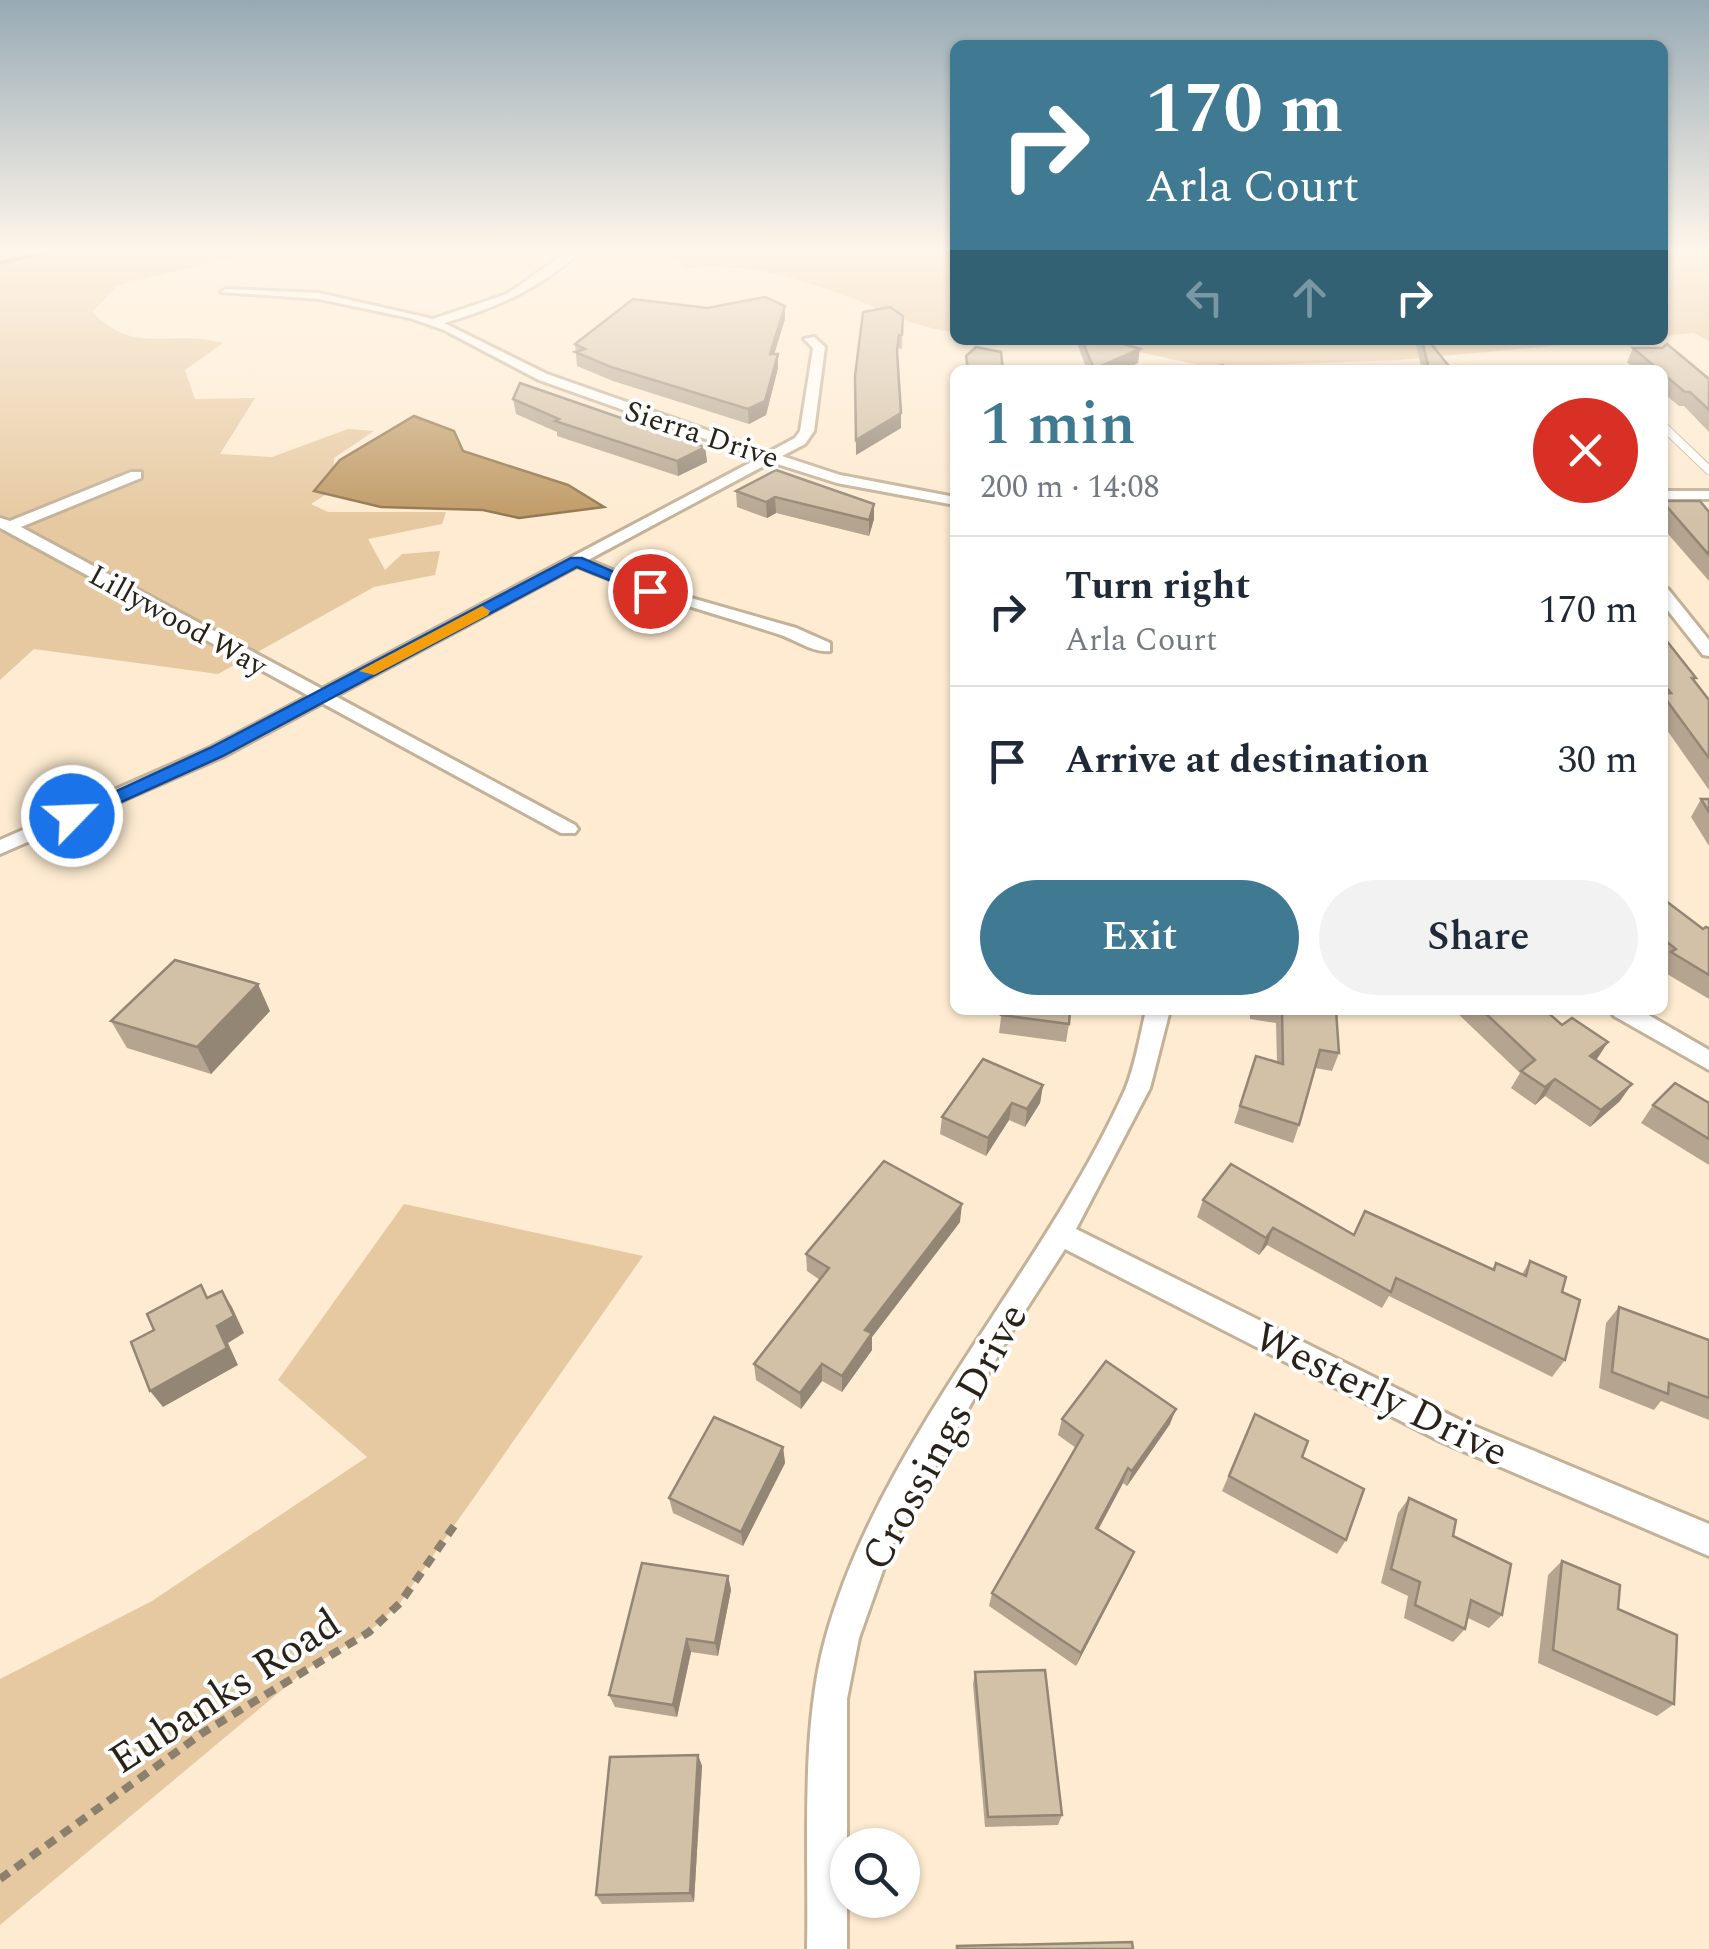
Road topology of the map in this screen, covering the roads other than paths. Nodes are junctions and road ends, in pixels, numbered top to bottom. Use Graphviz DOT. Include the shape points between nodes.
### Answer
graph roads {
  1 [pos="471,340"];
  2 [pos="811,340"];
  3 [pos="1668,431"];
  4 [pos="772,456"];
  5 [pos="1709,470"];
  6 [pos="136,474"];
  7 [pos="1709,495"];
  8 [pos="1668,496"];
  9 [pos="950,500"];
  10 [pos="4,524"];
  11 [pos="576,561"];
  12 [pos="1668,600"];
  13 [pos="824,648"];
  14 [pos="1709,651"];
  15 [pos="318,698"];
  16 [pos="568,829"];
  17 [pos="0,848"];
  18 [pos="1157,1015"];
  19 [pos="1631,1015"];
  20 [pos="1709,1061"];
  21 [pos="1060,1234"];
  22 [pos="1709,1540"];
  23 [pos="827,1949"];
  1 -- 4 [label="street, Sierra Drive" via="568,387"];
  2 -- 4 [label="street" via="819,347 807,431"];
  3 -- 5 [label="lane"];
  4 -- 9 [label="street, Sierra Drive" via="853,483"];
  4 -- 11 [label="street"];
  6 -- 10 [label="street"];
  7 -- 8 [label="street"];
  10 -- 15 [label="street, Lillywood Way"];
  11 -- 13 [label="street"];
  11 -- 15 [label="street"];
  12 -- 14 [label="street"];
  15 -- 16 [label="street, Lillywood Way"];
  15 -- 17 [label="street" via="216,752"];
  18 -- 21 [label="street, Crossings Drive" via="1138,1088"];
  19 -- 20 [label="street"];
  21 -- 22 [label="street, Westerly Drive" via="1451,1431"];
  21 -- 23 [label="street, Crossings Drive" via="880,1534 842,1638 829,1700"];
}
